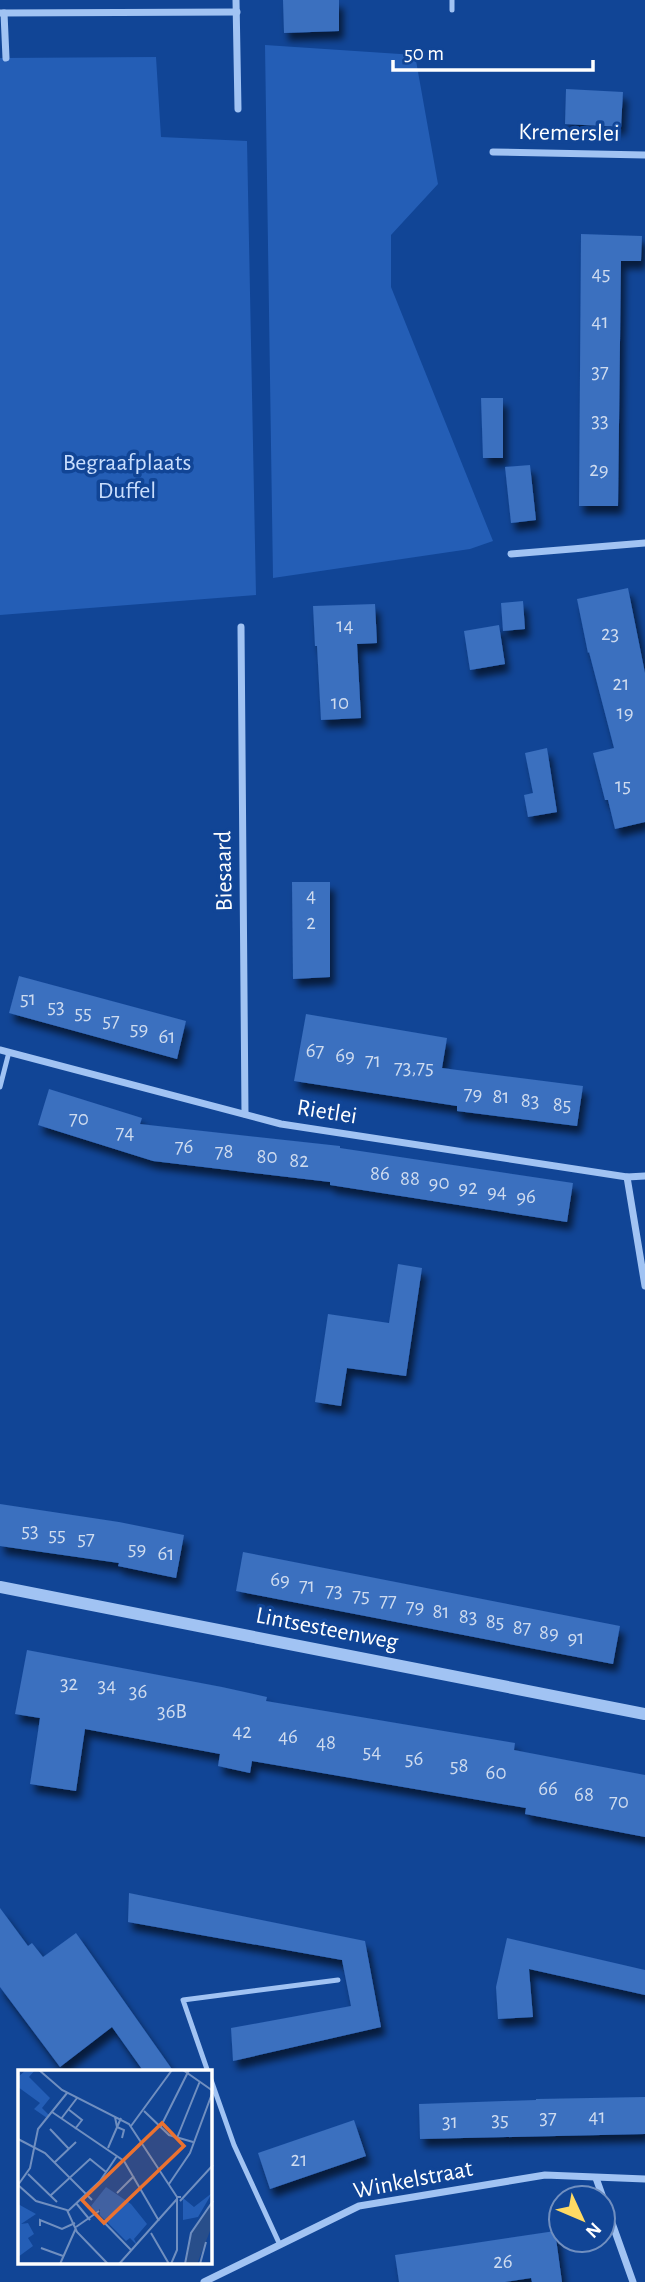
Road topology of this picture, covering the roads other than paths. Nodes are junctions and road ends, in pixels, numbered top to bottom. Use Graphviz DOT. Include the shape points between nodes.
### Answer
graph roads {
  1 [pos="236,0"];
  2 [pos="452,0"];
  3 [pos="452,10"];
  4 [pos="237,12"];
  5 [pos="2,13"];
  6 [pos="6,58"];
  7 [pos="238,109"];
  8 [pos="494,152"];
  9 [pos="645,155"];
  10 [pos="645,543"];
  11 [pos="511,554"];
  12 [pos="241,627"];
  13 [pos="0,1050"];
  14 [pos="9,1052"];
  15 [pos="0,1087"];
  16 [pos="245,1114"];
  17 [pos="645,1176"];
  18 [pos="627,1177"];
  19 [pos="645,1286"];
  20 [pos="0,1587"];
  21 [pos="645,1714"];
  22 [pos="338,1980"];
  23 [pos="207,2070"];
  24 [pos="212,2083"];
  25 [pos="596,2178"];
  26 [pos="645,2179"];
  27 [pos="280,2245"];
  28 [pos="204,2282"];
  29 [pos="633,2282"];
  1 -- 4 [label="street"];
  2 -- 3 [label="lane"];
  4 -- 5 [label="street"];
  4 -- 7 [label="street"];
  5 -- 6 [label="street"];
  8 -- 9 [label="street, Kremerslei"];
  10 -- 11 [label="street"];
  12 -- 16 [label="street, Biesaard"];
  13 -- 14 [label="street, Rietlei"];
  14 -- 15 [label="lane"];
  14 -- 16 [label="street, Rietlei"];
  16 -- 18 [label="street, Rietlei" via="281,1124"];
  17 -- 18 [label="street, Rietlei"];
  18 -- 19 [label="street"];
  20 -- 21 [label="street, Lintsesteenweg"];
  22 -- 23 [label="lane" via="183,2000"];
  24 -- 27 [label="lane" via="234,2145"];
  25 -- 26 [label="street, Winkelstraat"];
  25 -- 27 [label="street, Winkelstraat" via="545,2175 359,2206"];
  25 -- 29 [label="street"];
  27 -- 28 [label="street, Winkelstraat"];
}
